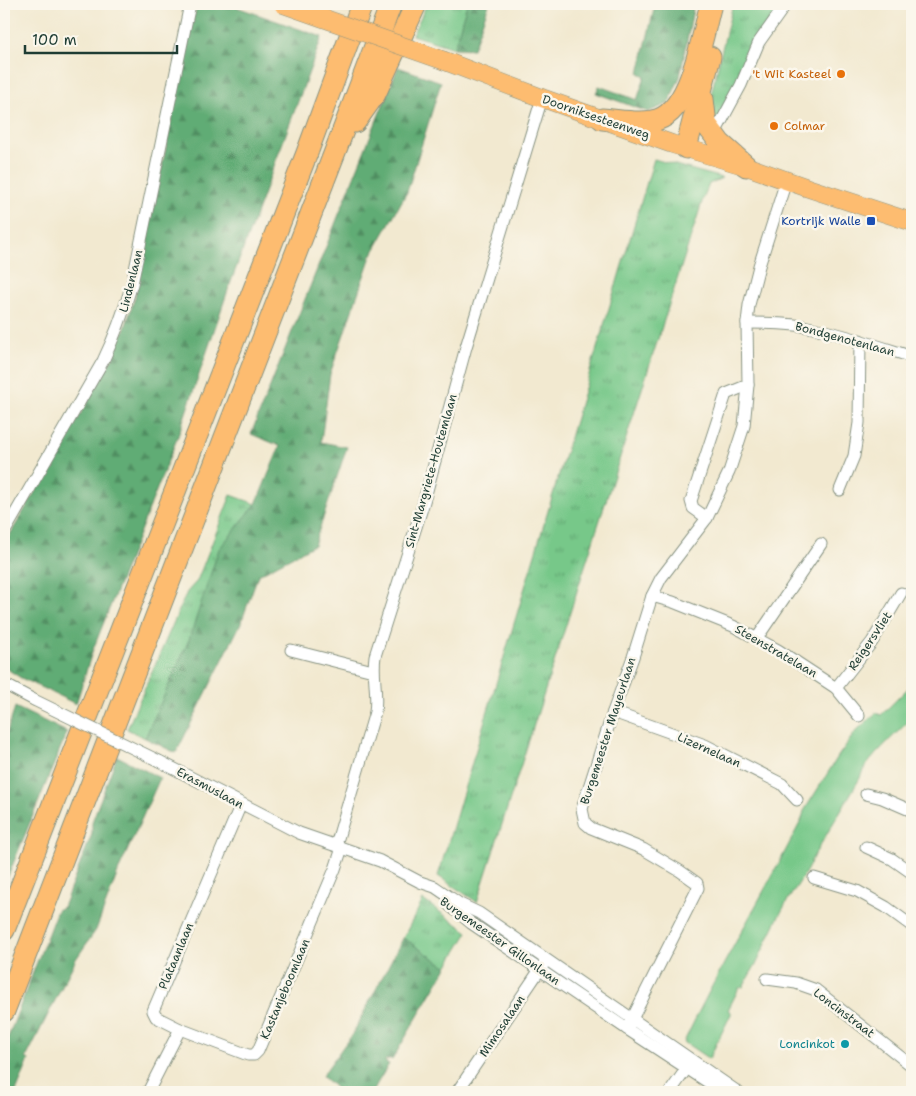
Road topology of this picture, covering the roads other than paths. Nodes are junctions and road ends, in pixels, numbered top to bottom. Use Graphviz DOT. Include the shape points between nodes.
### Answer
graph roads {
  1 [pos="190,4"];
  2 [pos="283,4"];
  3 [pos="362,4"];
  4 [pos="391,4"];
  5 [pos="416,4"];
  6 [pos="786,4"];
  7 [pos="713,5"];
  8 [pos="698,79"];
  9 [pos="542,98"];
  10 [pos="602,119"];
  11 [pos="714,135"];
  12 [pos="338,144"];
  13 [pos="679,146"];
  14 [pos="746,166"];
  15 [pos="786,181"];
  16 [pos="912,222"];
  17 [pos="747,323"];
  18 [pos="860,340"];
  19 [pos="912,357"];
  20 [pos="748,385"];
  21 [pos="840,490"];
  22 [pos="707,518"];
  23 [pos="4,533"];
  24 [pos="821,544"];
  25 [pos="901,593"];
  26 [pos="652,596"];
  27 [pos="757,638"];
  28 [pos="292,650"];
  29 [pos="373,671"];
  30 [pos="4,684"];
  31 [pos="836,688"];
  32 [pos="614,712"];
  33 [pos="859,716"];
  34 [pos="866,794"];
  35 [pos="797,800"];
  36 [pos="241,804"];
  37 [pos="912,811"];
  38 [pos="339,847"];
  39 [pos="866,847"];
  40 [pos="912,872"];
  41 [pos="814,878"];
  42 [pos="420,882"];
  43 [pos="912,926"];
  44 [pos="4,930"];
  45 [pos="546,959"];
  46 [pos="540,970"];
  47 [pos="767,979"];
  48 [pos="4,1011"];
  49 [pos="630,1025"];
  50 [pos="180,1029"];
  51 [pos="912,1066"];
  52 [pos="687,1068"];
  53 [pos="462,1090"];
  54 [pos="148,1092"];
  55 [pos="670,1092"];
  56 [pos="723,1092"];
  57 [pos="738,1092"];
  1 -- 23 [label="street, Lindenlaan" via="124,310 103,361"];
  2 -- 9 [label="main road, Doorniksesteenweg, bridge"];
  3 -- 44 [label="highway"];
  4 -- 12 [label="highway"];
  5 -- 12 [label="highway" via="375,94"];
  6 -- 11 [label="street" via="760,42"];
  7 -- 8 [label="highway"];
  8 -- 10 [label="highway" via="667,115 653,121"];
  8 -- 11 [label="highway" via="706,124"];
  8 -- 13 [label="highway"];
  9 -- 10 [label="main road, Doorniksesteenweg"];
  9 -- 29 [label="street, Sint-Margriete-Houtemlaan"];
  10 -- 13 [label="main road, Doorniksesteenweg"];
  11 -- 14 [label="highway"];
  12 -- 48 [label="highway"];
  13 -- 14 [label="main road, Doorniksesteenweg"];
  14 -- 15 [label="main road, Doorniksesteenweg"];
  15 -- 16 [label="main road, Doorniksesteenweg"];
  15 -- 17 [label="street, Burgemeester Mayeurlaan" via="754,285"];
  17 -- 18 [label="street, Bondgenotenlaan" via="799,325"];
  17 -- 20 [label="street, Burgemeester Mayeurlaan"];
  18 -- 19 [label="street, Bondgenotenlaan"];
  18 -- 21 [label="street" via="859,423 854,456"];
  20 -- 22 [label="street, Burgemeester Mayeurlaan" via="744,426 730,472"];
  20 -- 22 [label="street" via="726,394 691,501 692,508"];
  22 -- 26 [label="street, Burgemeester Mayeurlaan" via="661,578"];
  24 -- 27 [label="street"];
  25 -- 31 [label="street, Reigersvliet" via="872,642"];
  26 -- 27 [label="street, Steenstratelaan"];
  26 -- 32 [label="street, Burgemeester Mayeurlaan"];
  27 -- 31 [label="street, Steenstratelaan"];
  28 -- 29 [label="street"];
  29 -- 38 [label="street, Sint-Margriete-Houtemlaan" via="377,698 375,712 342,821"];
  30 -- 36 [label="street, Erasmuslaan, bridge"];
  31 -- 33 [label="street, Steenstratelaan"];
  32 -- 35 [label="street, Lizernelaan" via="705,745 782,784"];
  32 -- 49 [label="street, Burgemeester Mayeurlaan" via="582,809 585,823 643,849 697,883 698,888"];
  34 -- 37 [label="street"];
  36 -- 38 [label="street, Erasmuslaan" via="299,833"];
  36 -- 50 [label="street, Plataanlaan" via="153,1011 156,1017"];
  38 -- 42 [label="street, Erasmuslaan" via="380,861"];
  38 -- 50 [label="street, Kastanjeboomlaan" via="332,875 258,1051 248,1055"];
  39 -- 40 [label="street"];
  41 -- 43 [label="street" via="857,891"];
  42 -- 45 [label="street, Burgemeester Gillonlaan" via="479,913"];
  42 -- 46 [label="street, Burgemeester Gillonlaan" via="471,923"];
  45 -- 46 [label="street, Mimosalaan"];
  45 -- 49 [label="street, Burgemeester Gillonlaan"];
  46 -- 49 [label="street, Burgemeester Gillonlaan"];
  46 -- 53 [label="street, Mimosalaan"];
  47 -- 51 [label="street, Loncinstraat" via="816,990"];
  49 -- 52 [label="street, Burgemeester Gillonlaan"];
  49 -- 57 [label="street, Burgemeester Gillonlaan"];
  50 -- 54 [label="street"];
  52 -- 55 [label="street"];
  52 -- 56 [label="street, Burgemeester Gillonlaan"];
}
